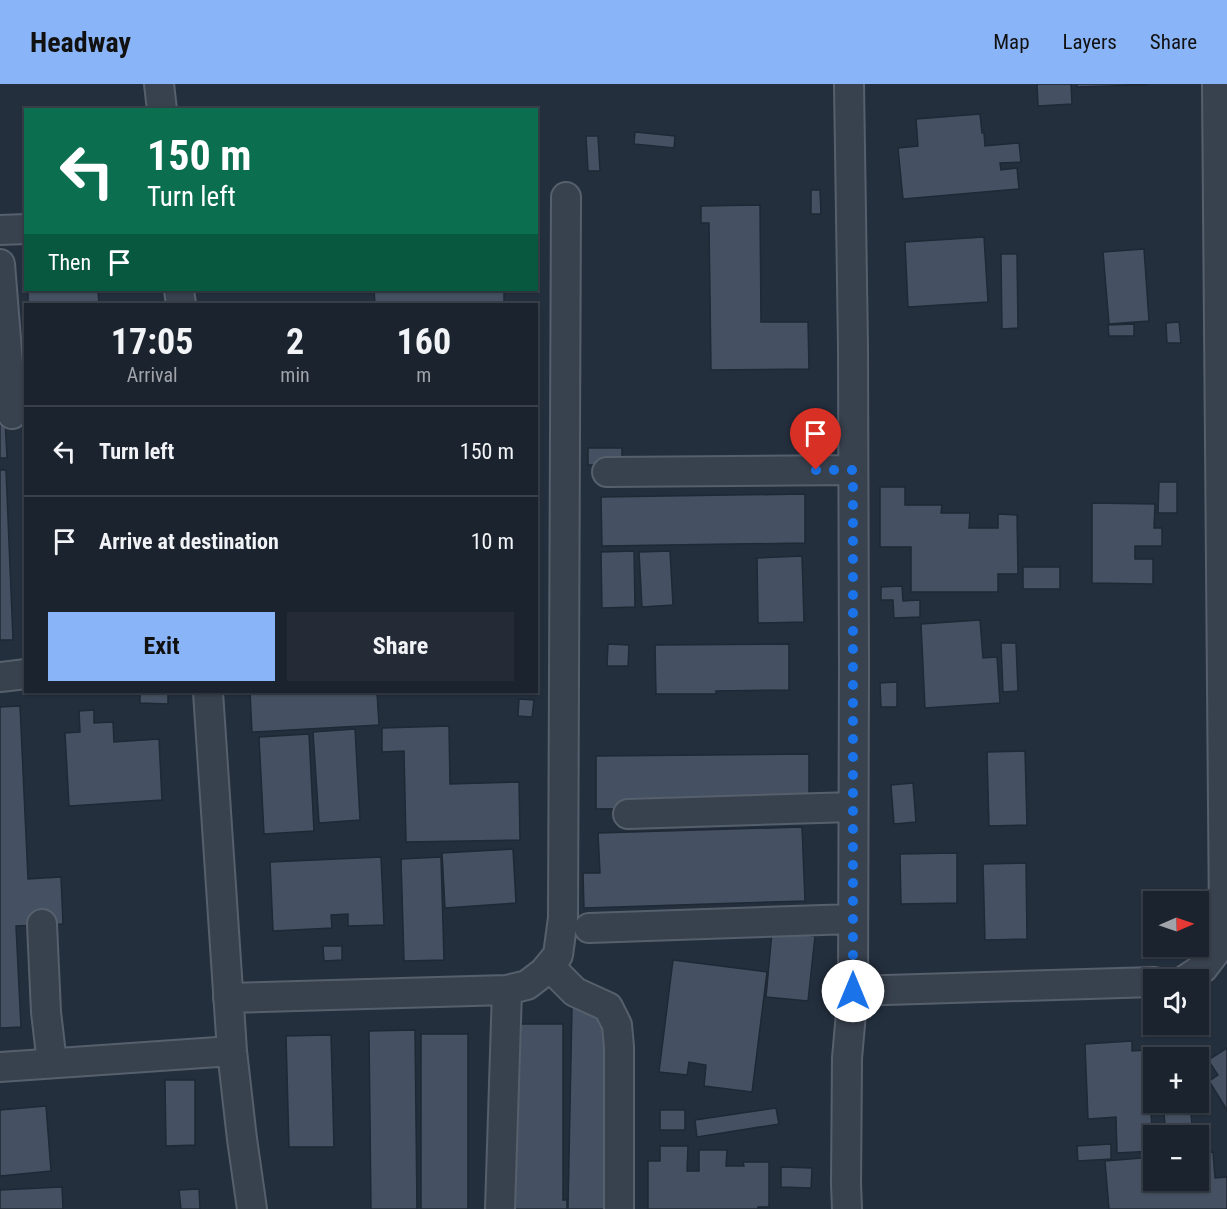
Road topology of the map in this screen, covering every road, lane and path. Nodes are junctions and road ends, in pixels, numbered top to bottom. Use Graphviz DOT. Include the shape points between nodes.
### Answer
graph roads {
  1 [pos="159,84"];
  2 [pos="849,84"];
  3 [pos="1217,84"];
  4 [pos="162,108"];
  5 [pos="566,197"];
  6 [pos="24,229"];
  7 [pos="0,230"];
  8 [pos="0,264"];
  9 [pos="12,414"];
  10 [pos="853,470"];
  11 [pos="607,472"];
  12 [pos="24,674"];
  13 [pos="0,677"];
  14 [pos="208,693"];
  15 [pos="853,807"];
  16 [pos="628,814"];
  17 [pos="853,919"];
  18 [pos="42,924"];
  19 [pos="589,928"];
  20 [pos="549,966"];
  21 [pos="1202,969"];
  22 [pos="1143,982"];
  23 [pos="507,990"];
  24 [pos="853,991"];
  25 [pos="228,998"];
  26 [pos="232,1051"];
  27 [pos="52,1063"];
  28 [pos="0,1067"];
  29 [pos="252,1209"];
  30 [pos="500,1209"];
  31 [pos="619,1209"];
  32 [pos="848,1209"];
  1 -- 4 [label="street"];
  2 -- 10 [label="street"];
  3 -- 21 [label="street" via="1224,925 1216,951"];
  5 -- 20 [label="street" via="564,918 558,955"];
  6 -- 7 [label="street"];
  8 -- 9 [label="street"];
  10 -- 11 [label="street"];
  10 -- 15 [label="street"];
  12 -- 13 [label="street"];
  14 -- 25 [label="street"];
  15 -- 16 [label="street"];
  15 -- 17 [label="street"];
  17 -- 19 [label="street"];
  17 -- 24 [label="street"];
  18 -- 27 [label="street"];
  20 -- 23 [label="street" via="527,985"];
  20 -- 31 [label="street" via="575,992 608,1007 617,1025"];
  22 -- 24 [label="street"];
  23 -- 25 [label="street"];
  23 -- 30 [label="street"];
  24 -- 32 [label="street" via="847,1058"];
  25 -- 26 [label="street"];
  26 -- 27 [label="street"];
  26 -- 29 [label="street"];
  27 -- 28 [label="street"];
}
